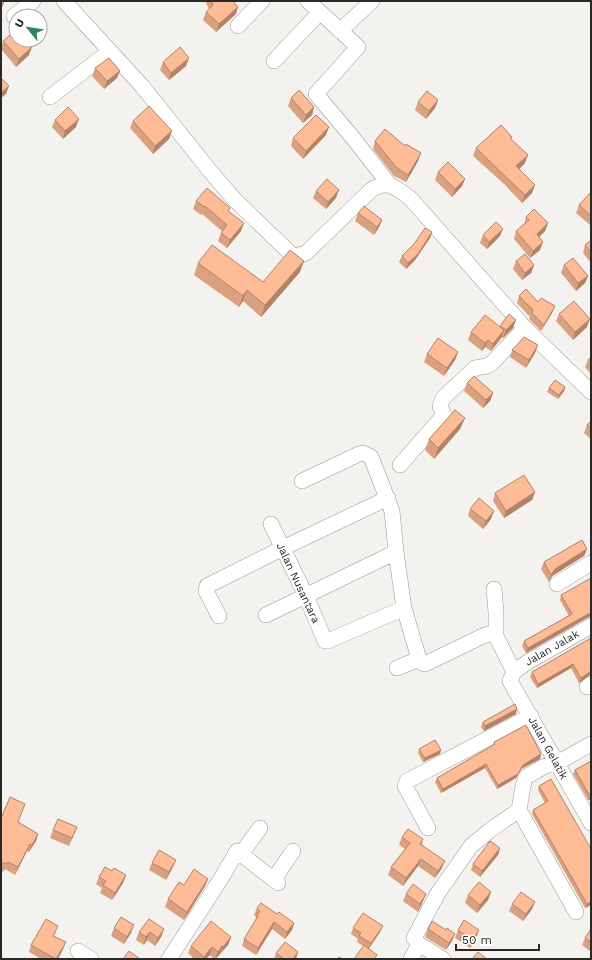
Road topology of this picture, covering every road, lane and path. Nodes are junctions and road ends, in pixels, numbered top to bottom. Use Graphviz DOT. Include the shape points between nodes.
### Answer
graph roads {
  1 [pos="32,1"];
  2 [pos="64,1"];
  3 [pos="262,1"];
  4 [pos="308,1"];
  5 [pos="372,1"];
  6 [pos="24,8"];
  7 [pos="320,12"];
  8 [pos="238,26"];
  9 [pos="340,31"];
  10 [pos="110,51"];
  11 [pos="274,61"];
  12 [pos="50,97"];
  13 [pos="389,184"];
  14 [pos="525,328"];
  15 [pos="591,392"];
  16 [pos="400,465"];
  17 [pos="302,481"];
  18 [pos="388,498"];
  19 [pos="271,524"];
  20 [pos="283,548"];
  21 [pos="396,552"];
  22 [pos="591,563"];
  23 [pos="557,584"];
  24 [pos="494,589"];
  25 [pos="306,596"];
  26 [pos="404,608"];
  27 [pos="266,615"];
  28 [pos="219,616"];
  29 [pos="591,626"];
  30 [pos="496,636"];
  31 [pos="419,659"];
  32 [pos="397,668"];
  33 [pos="514,672"];
  34 [pos="531,716"];
  35 [pos="591,744"];
  36 [pos="556,762"];
  37 [pos="588,807"];
  38 [pos="519,810"];
  39 [pos="591,823"];
  40 [pos="260,828"];
  41 [pos="428,828"];
  42 [pos="294,851"];
  43 [pos="241,854"];
  44 [pos="576,912"];
  45 [pos="419,944"];
  46 [pos="78,951"];
  47 [pos="91,959"];
  48 [pos="169,959"];
  49 [pos="411,959"];
  50 [pos="443,959"];
  1 -- 6 [label="street"];
  2 -- 10 [label="street"];
  3 -- 8 [label="street"];
  4 -- 7 [label="street"];
  5 -- 9 [label="street"];
  7 -- 9 [label="street"];
  7 -- 11 [label="street"];
  9 -- 13 [label="street" via="358,47 316,94"];
  10 -- 12 [label="street"];
  10 -- 13 [label="street" via="142,86 229,193 293,256 300,256 306,252 371,190"];
  13 -- 14 [label="street" via="410,198"];
  14 -- 15 [label="street"];
  14 -- 16 [label="street" via="492,363 474,368 443,398 440,406 444,416"];
  17 -- 18 [label="street" via="363,453 371,457"];
  18 -- 20 [label="street"];
  18 -- 21 [label="street" via="392,511"];
  19 -- 20 [label="street, Jalan Nusantara"];
  20 -- 25 [label="street, Jalan Nusantara"];
  20 -- 28 [label="street" via="207,586 206,591"];
  21 -- 25 [label="street"];
  21 -- 26 [label="street"];
  22 -- 23 [label="street"];
  24 -- 30 [label="street"];
  25 -- 26 [label="street, Jalan Nusantara" via="326,641"];
  25 -- 27 [label="street"];
  26 -- 31 [label="street"];
  29 -- 33 [label="street, Jalan Jalak"];
  30 -- 31 [label="street" via="485,635 425,664"];
  30 -- 33 [label="street"];
  31 -- 32 [label="street"];
  33 -- 34 [label="street, Jalan Gelatik" via="510,681"];
  34 -- 36 [label="street, Jalan Gelatik"];
  34 -- 41 [label="street" via="407,781 405,786"];
  35 -- 36 [label="street"];
  36 -- 37 [label="street, Jalan Gelatik"];
  36 -- 38 [label="street" via="526,777"];
  37 -- 39 [label="street, Jalan Gelatik"];
  38 -- 44 [label="street"];
  38 -- 45 [label="street" via="479,838 465,853 438,892 419,926 414,938"];
  40 -- 43 [label="street"];
  42 -- 43 [label="street" via="276,881"];
  43 -- 48 [label="street" via="237,851"];
  45 -- 49 [label="street"];
  45 -- 50 [label="street"];
  46 -- 47 [label="street"];
}
